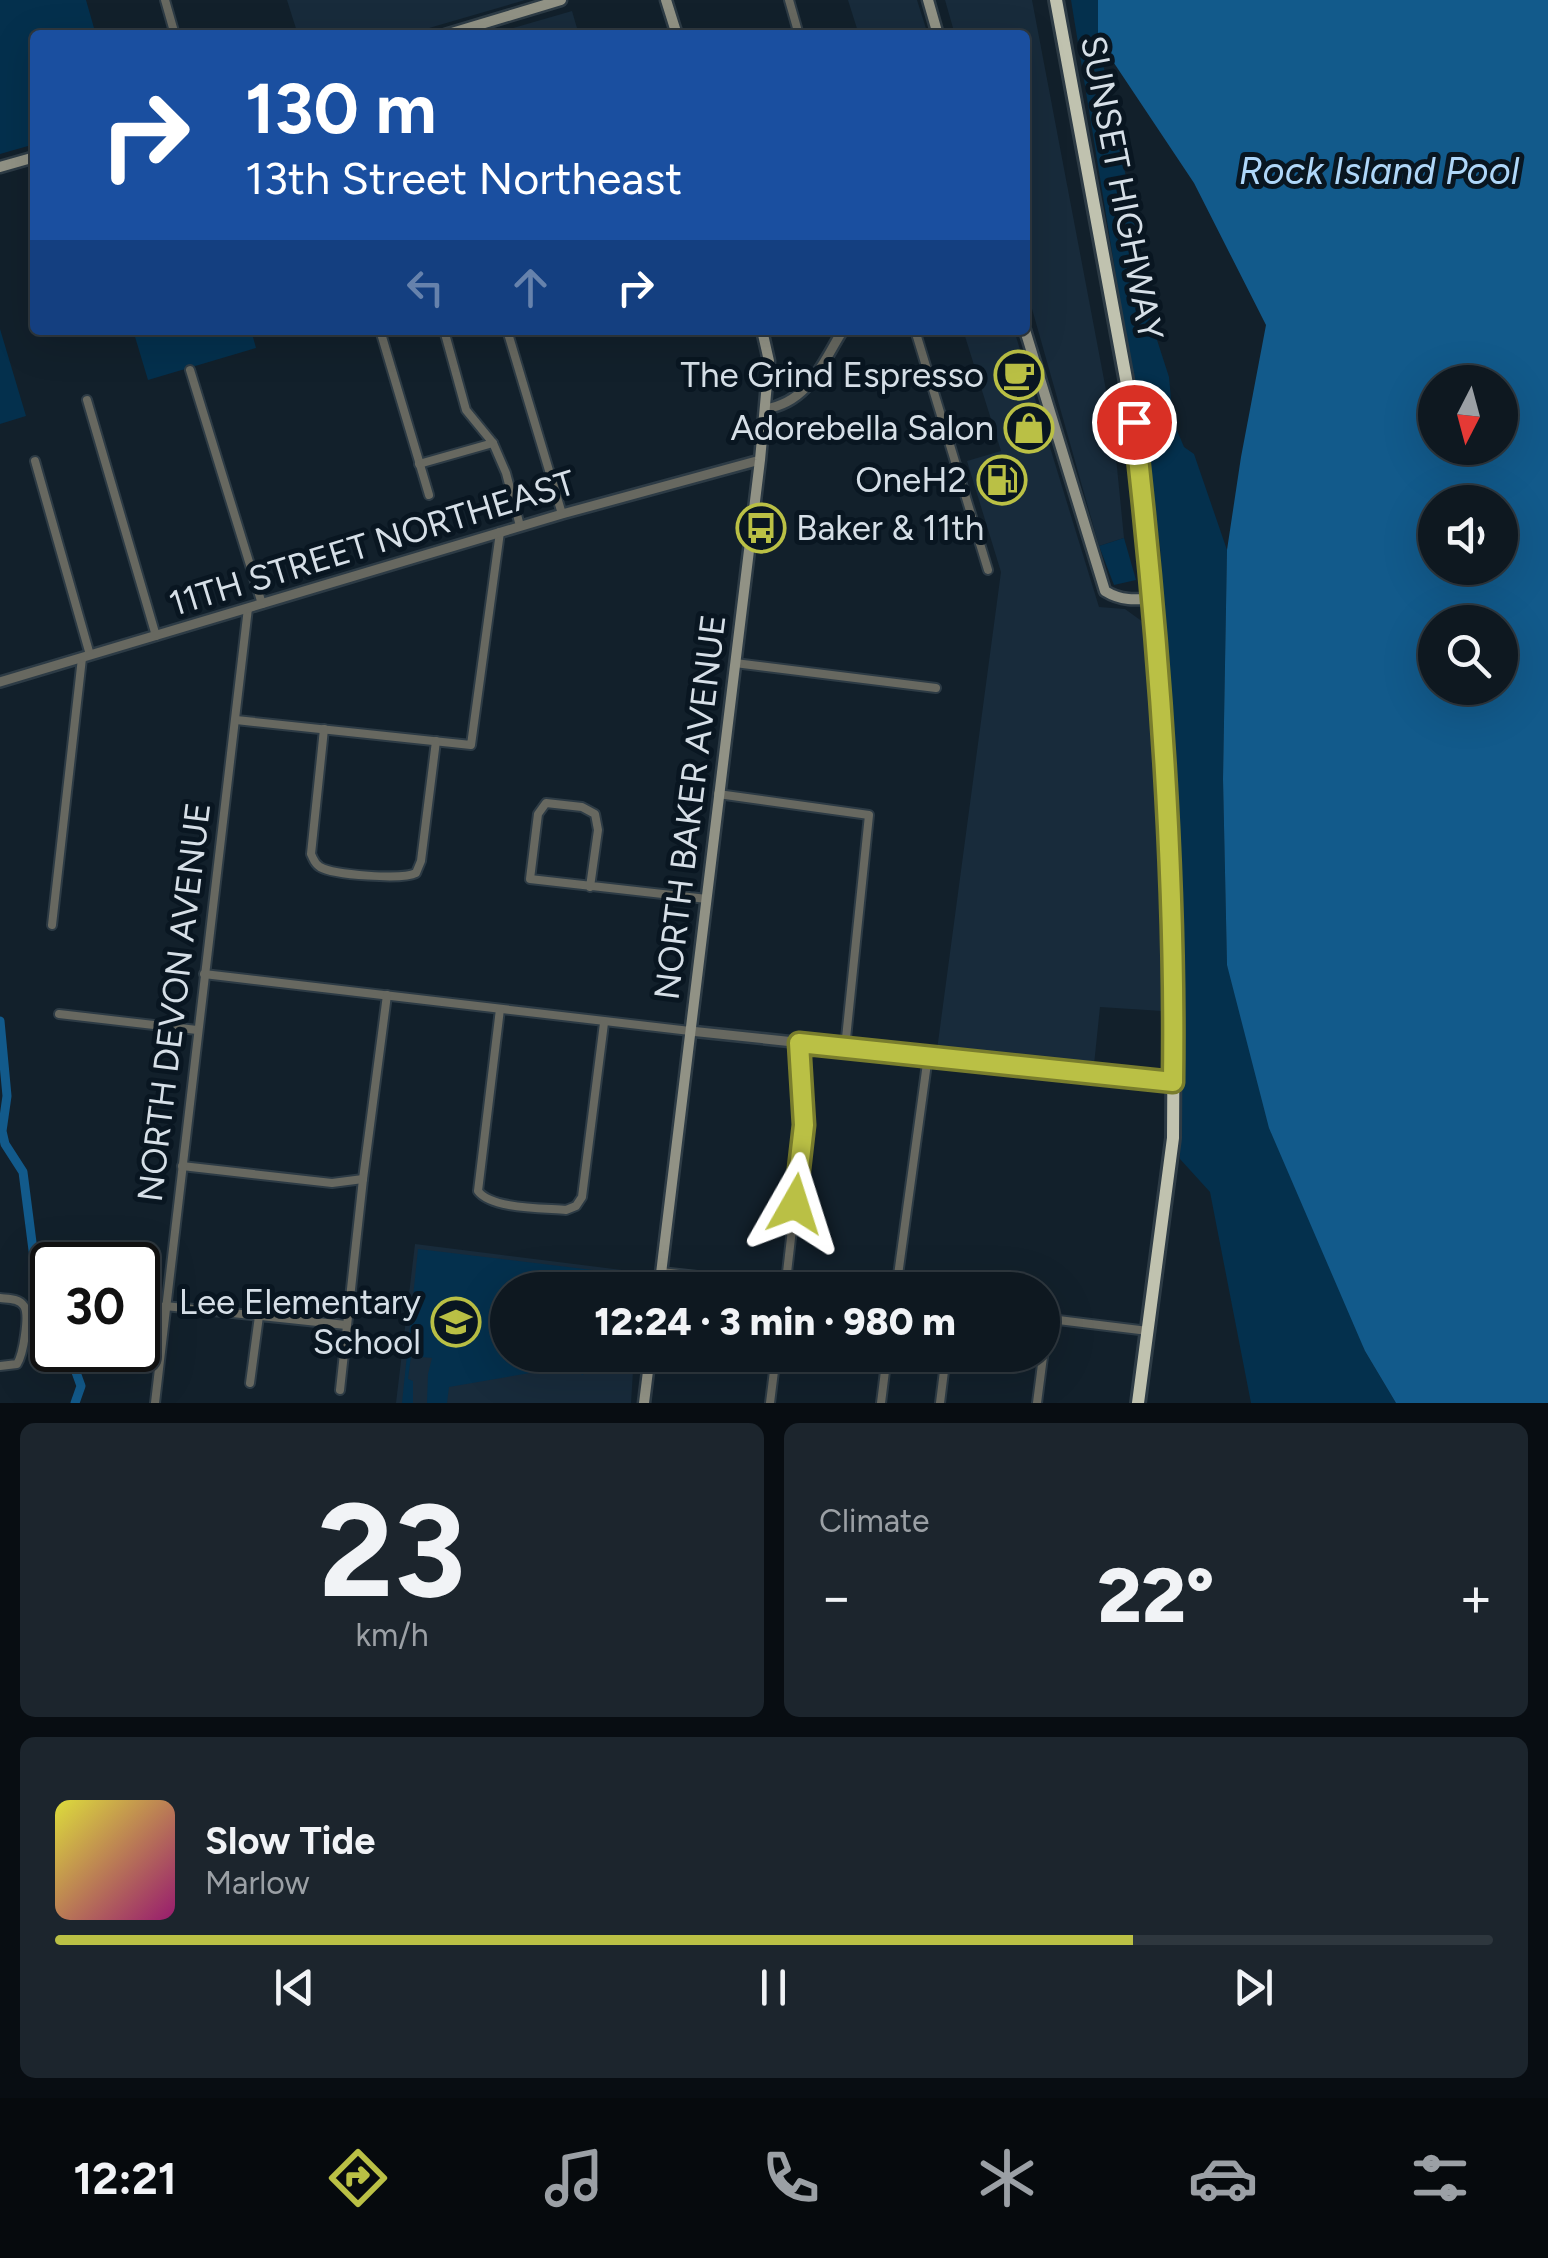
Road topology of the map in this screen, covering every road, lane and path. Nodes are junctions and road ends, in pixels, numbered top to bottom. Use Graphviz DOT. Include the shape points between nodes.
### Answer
graph roads {
  1 [pos="165,0"];
  2 [pos="561,0"];
  3 [pos="666,0"];
  4 [pos="789,0"];
  5 [pos="928,0"];
  6 [pos="1056,0"];
  7 [pos="538,3"];
  8 [pos="174,30"];
  9 [pos="460,30"];
  10 [pos="675,30"];
  11 [pos="798,30"];
  12 [pos="937,30"];
  13 [pos="30,158"];
  14 [pos="0,167"];
  15 [pos="381,335"];
  16 [pos="445,335"];
  17 [pos="508,335"];
  18 [pos="763,335"];
  19 [pos="840,335"];
  20 [pos="918,335"];
  21 [pos="1027,335"];
  22 [pos="190,370"];
  23 [pos="87,400"];
  24 [pos="765,409"];
  25 [pos="493,442"];
  26 [pos="760,460"];
  27 [pos="35,461"];
  28 [pos="419,464"];
  29 [pos="428,496"];
  30 [pos="562,514"];
  31 [pos="520,526"];
  32 [pos="500,532"];
  33 [pos="988,570"];
  34 [pos="1154,598"];
  35 [pos="262,604"];
  36 [pos="248,608"];
  37 [pos="156,636"];
  38 [pos="86,657"];
  39 [pos="735,663"];
  40 [pos="0,682"];
  41 [pos="936,688"];
  42 [pos="236,720"];
  43 [pos="324,729"];
  44 [pos="436,741"];
  45 [pos="718,794"];
  46 [pos="590,887"];
  47 [pos="707,899"];
  48 [pos="52,925"];
  49 [pos="204,974"];
  50 [pos="388,995"];
  51 [pos="500,1010"];
  52 [pos="59,1014"];
  53 [pos="604,1022"];
  54 [pos="197,1030"];
  55 [pos="690,1032"];
  56 [pos="799,1043"];
  57 [pos="845,1048"];
  58 [pos="928,1056"];
  59 [pos="1173,1082"];
  60 [pos="182,1166"];
  61 [pos="363,1179"];
  62 [pos="661,1272"];
  63 [pos="787,1272"];
  64 [pos="898,1272"];
  65 [pos="0,1298"];
  66 [pos="166,1306"];
  67 [pos="259,1316"];
  68 [pos="1060,1320"];
  69 [pos="346,1325"];
  70 [pos="1148,1331"];
  71 [pos="0,1366"];
  72 [pos="648,1372"];
  73 [pos="774,1372"];
  74 [pos="885,1372"];
  75 [pos="944,1372"];
  76 [pos="1041,1372"];
  77 [pos="250,1384"];
  78 [pos="340,1390"];
  79 [pos="155,1403"];
  80 [pos="644,1403"];
  81 [pos="770,1403"];
  82 [pos="881,1403"];
  83 [pos="940,1403"];
  84 [pos="1038,1403"];
  85 [pos="1138,1403"];
  1 -- 8 [label="street"];
  2 -- 7 [label="main road"];
  3 -- 10 [label="main road"];
  4 -- 11 [label="street"];
  5 -- 12 [label="main road"];
  6 -- 34 [label="highway, SUNSET HIGHWAY" via="1134,422"];
  7 -- 9 [label="main road"];
  13 -- 14 [label="main road"];
  15 -- 28 [label="street"];
  16 -- 25 [label="street" via="466,410"];
  17 -- 30 [label="street"];
  18 -- 24 [label="main road, NORTH BAKER AVENUE" via="769,361"];
  19 -- 24 [label="street" via="802,395"];
  20 -- 33 [label="street"];
  21 -- 34 [label="main road" via="1105,591 1116,598"];
  22 -- 35 [label="street"];
  23 -- 37 [label="street"];
  24 -- 26 [label="main road, NORTH BAKER AVENUE"];
  25 -- 28 [label="street"];
  25 -- 31 [label="street"];
  26 -- 30 [label="street, 11TH STREET NORTHEAST"];
  26 -- 39 [label="main road, NORTH BAKER AVENUE"];
  27 -- 38 [label="street"];
  28 -- 29 [label="street"];
  30 -- 31 [label="street, 11TH STREET NORTHEAST"];
  31 -- 32 [label="street, 11TH STREET NORTHEAST"];
  32 -- 35 [label="street, 11TH STREET NORTHEAST"];
  32 -- 44 [label="street" via="471,745"];
  34 -- 59 [label="highway, SUNSET HIGHWAY" via="1174,974"];
  35 -- 36 [label="street, 11TH STREET NORTHEAST"];
  36 -- 37 [label="street, 11TH STREET NORTHEAST"];
  36 -- 42 [label="street, NORTH DEVON AVENUE"];
  37 -- 38 [label="street, 11TH STREET NORTHEAST"];
  38 -- 40 [label="street, 11TH STREET NORTHEAST"];
  38 -- 48 [label="street"];
  39 -- 41 [label="street"];
  39 -- 45 [label="main road, NORTH BAKER AVENUE"];
  42 -- 43 [label="street"];
  42 -- 49 [label="street, NORTH DEVON AVENUE"];
  43 -- 44 [label="street"];
  43 -- 44 [label="street" via="315,862 328,870 402,878 416,873 422,861"];
  45 -- 47 [label="main road, NORTH BAKER AVENUE"];
  45 -- 57 [label="street" via="869,814"];
  46 -- 46 [label="street" via="595,814 554,803 541,807 530,879"];
  46 -- 47 [label="street"];
  47 -- 55 [label="main road, NORTH BAKER AVENUE"];
  49 -- 50 [label="street"];
  49 -- 54 [label="street, NORTH DEVON AVENUE"];
  50 -- 51 [label="street"];
  50 -- 61 [label="street"];
  51 -- 53 [label="street"];
  51 -- 53 [label="street" via="478,1191 495,1202 566,1210 582,1197"];
  52 -- 54 [label="street"];
  53 -- 55 [label="street"];
  54 -- 60 [label="street, NORTH DEVON AVENUE"];
  55 -- 56 [label="street"];
  55 -- 62 [label="main road, NORTH BAKER AVENUE"];
  56 -- 57 [label="street"];
  56 -- 63 [label="street" via="804,1125"];
  57 -- 58 [label="street"];
  58 -- 59 [label="street"];
  58 -- 64 [label="street"];
  59 -- 70 [label="highway, SUNSET HIGHWAY" via="1173,1138"];
  60 -- 61 [label="street" via="332,1183"];
  60 -- 66 [label="street, NORTH DEVON AVENUE"];
  61 -- 69 [label="street"];
  65 -- 71 [label="street" via="16,1300 26,1312 22,1357"];
  66 -- 67 [label="street"];
  66 -- 79 [label="street, NORTH DEVON AVENUE"];
  67 -- 69 [label="street"];
  67 -- 77 [label="street"];
  68 -- 70 [label="street"];
  69 -- 78 [label="street"];
  70 -- 85 [label="highway, SUNSET HIGHWAY"];
  72 -- 80 [label="main road"];
  73 -- 81 [label="street"];
  74 -- 82 [label="street"];
  75 -- 83 [label="street"];
  76 -- 84 [label="street"];
}
